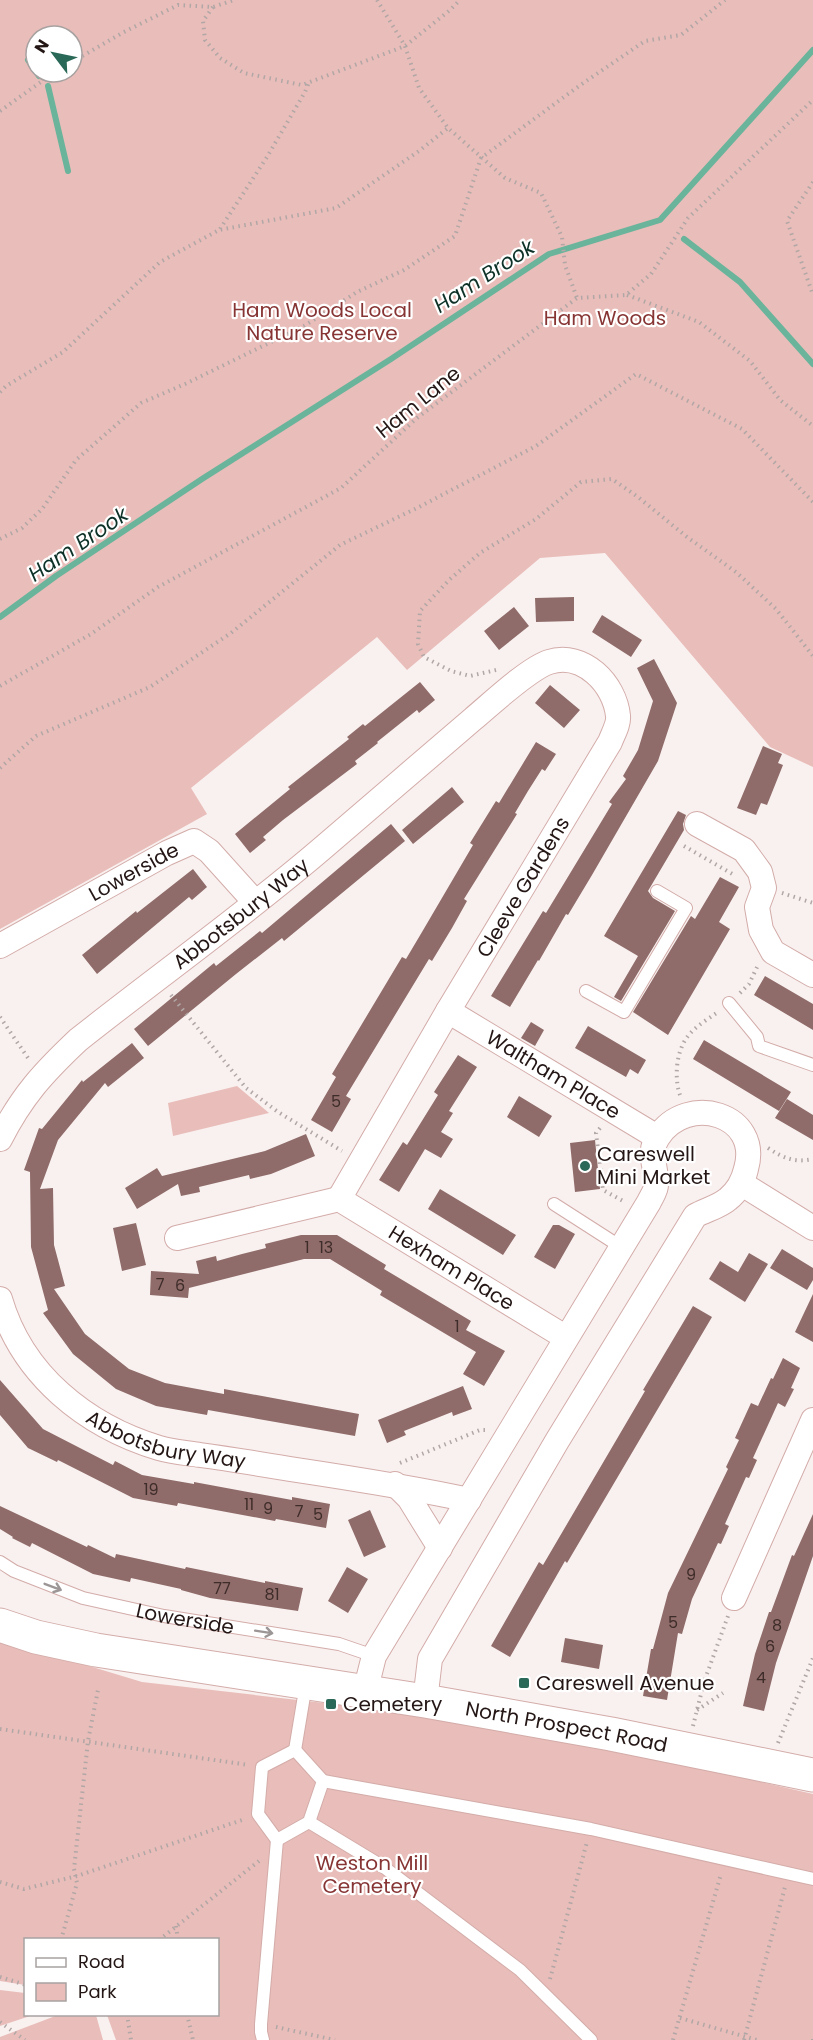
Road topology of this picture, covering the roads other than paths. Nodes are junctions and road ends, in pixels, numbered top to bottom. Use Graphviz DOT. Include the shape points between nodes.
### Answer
graph roads {
  1 [pos="496,699"];
  2 [pos="697,824"];
  3 [pos="657,891"];
  4 [pos="255,902"];
  5 [pos="0,946"];
  6 [pos="813,975"];
  7 [pos="586,991"];
  8 [pos="729,1003"];
  9 [pos="448,1011"];
  10 [pos="813,1065"];
  11 [pos="657,1137"];
  12 [pos="0,1139"];
  13 [pos="742,1184"];
  14 [pos="339,1199"];
  15 [pos="554,1204"];
  16 [pos="813,1228"];
  17 [pos="177,1238"];
  18 [pos="621,1246"];
  19 [pos="0,1299"];
  20 [pos="566,1337"];
  21 [pos="813,1420"];
  22 [pos="385,1483"];
  23 [pos="469,1500"];
  24 [pos="440,1548"];
  25 [pos="0,1563"];
  26 [pos="734,1598"];
  27 [pos="0,1625"];
  28 [pos="375,1656"];
  29 [pos="307,1683"];
  30 [pos="365,1692"];
  31 [pos="425,1701"];
  32 [pos="295,1750"];
  33 [pos="813,1775"];
  34 [pos="323,1781"];
  35 [pos="309,1822"];
  36 [pos="277,1840"];
  37 [pos="813,1879"];
  38 [pos="263,2040"];
  39 [pos="591,2040"];
  1 -- 4 [label="street, Abbotsbury Way"];
  1 -- 9 [label="street, Cleeve Gardens" via="549,662 570,659 602,678 614,698 619,718 610,742"];
  2 -- 6 [label="street" via="744,850 760,872 764,888 757,908 762,931 773,952"];
  3 -- 7 [label="lane" via="686,908 624,1011"];
  4 -- 5 [label="street, Lowerside" via="209,851 194,841"];
  4 -- 12 [label="street, Abbotsbury Way" via="78,1040 42,1074"];
  8 -- 10 [label="lane" via="757,1036 759,1046"];
  9 -- 11 [label="street, Waltham Place"];
  9 -- 14 [label="street, Cleeve Gardens"];
  11 -- 13 [label="street" via="683,1116 707,1111 722,1116 738,1127 747,1142 749,1162"];
  11 -- 18 [label="street" via="651,1157 656,1187"];
  13 -- 16 [label="street"];
  13 -- 31 [label="street" via="726,1201 695,1216 430,1659"];
  14 -- 17 [label="street"];
  14 -- 20 [label="street, Hexham Place"];
  15 -- 18 [label="lane"];
  18 -- 20 [label="street"];
  19 -- 22 [label="street, Abbotsbury Way" via="25,1355 51,1386 81,1411 120,1434 161,1449"];
  20 -- 23 [label="street"];
  21 -- 26 [label="street"];
  22 -- 23 [label="street, Abbotsbury Way"];
  22 -- 24 [label="street" via="409,1498"];
  23 -- 24 [label="street"];
  24 -- 28 [label="street"];
  25 -- 28 [label="lane, Lowerside, one-way" via="83,1598 164,1616 339,1644"];
  27 -- 29 [label="street, North Prospect Road" via="96,1650"];
  28 -- 30 [label="street"];
  29 -- 30 [label="street, North Prospect Road"];
  29 -- 32 [label="lane"];
  30 -- 31 [label="street, North Prospect Road"];
  31 -- 33 [label="street, North Prospect Road"];
  32 -- 34 [label="lane"];
  32 -- 36 [label="lane" via="262,1767 258,1814"];
  34 -- 35 [label="lane"];
  34 -- 37 [label="lane" via="591,1829"];
  35 -- 36 [label="lane"];
  35 -- 39 [label="lane" via="385,1868 520,1970"];
  36 -- 38 [label="lane" via="261,2024"];
}
